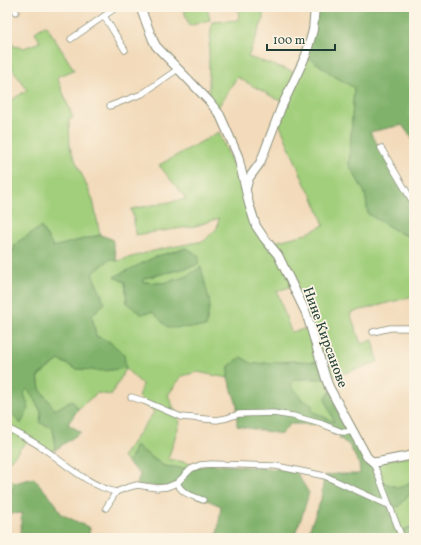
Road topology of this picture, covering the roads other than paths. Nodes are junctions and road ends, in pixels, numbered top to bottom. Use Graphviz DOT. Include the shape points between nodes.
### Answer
graph roads {
  1 [pos="117,7"];
  2 [pos="140,7"];
  3 [pos="315,7"];
  4 [pos="104,16"];
  5 [pos="71,39"];
  6 [pos="125,50"];
  7 [pos="178,69"];
  8 [pos="110,106"];
  9 [pos="381,148"];
  10 [pos="246,191"];
  11 [pos="414,204"];
  12 [pos="414,328"];
  13 [pos="373,332"];
  14 [pos="131,397"];
  15 [pos="7,428"];
  16 [pos="352,430"];
  17 [pos="414,456"];
  18 [pos="373,462"];
  19 [pos="176,483"];
  20 [pos="116,492"];
  21 [pos="203,500"];
  22 [pos="389,504"];
  23 [pos="106,508"];
  24 [pos="402,538"];
  1 -- 4 [label="street"];
  2 -- 7 [label="street, Нине Кирсанове" via="152,40"];
  3 -- 10 [label="street" via="313,30 306,55 281,108 260,163 249,178"];
  4 -- 5 [label="street"];
  4 -- 6 [label="street"];
  7 -- 8 [label="street" via="142,94"];
  7 -- 10 [label="street, Нине Кирсанове" via="212,104 220,116 238,156"];
  9 -- 11 [label="street"];
  10 -- 16 [label="street, Нине Кирсанове" via="256,226 278,255 306,314 326,379"];
  12 -- 13 [label="street" via="390,328"];
  14 -- 16 [label="street" via="181,417 217,420 239,414 273,413 293,416 342,432"];
  15 -- 20 [label="street" via="35,443 82,476"];
  16 -- 18 [label="street, Нине Кирсанове" via="367,457"];
  17 -- 18 [label="street"];
  18 -- 22 [label="street, Нине Кирсанове"];
  19 -- 20 [label="street" via="157,488 138,485"];
  19 -- 21 [label="street" via="182,491"];
  19 -- 22 [label="street" via="191,468 200,465 276,466 325,476"];
  20 -- 23 [label="street"];
  22 -- 24 [label="street, Нине Кирсанове"];
}
